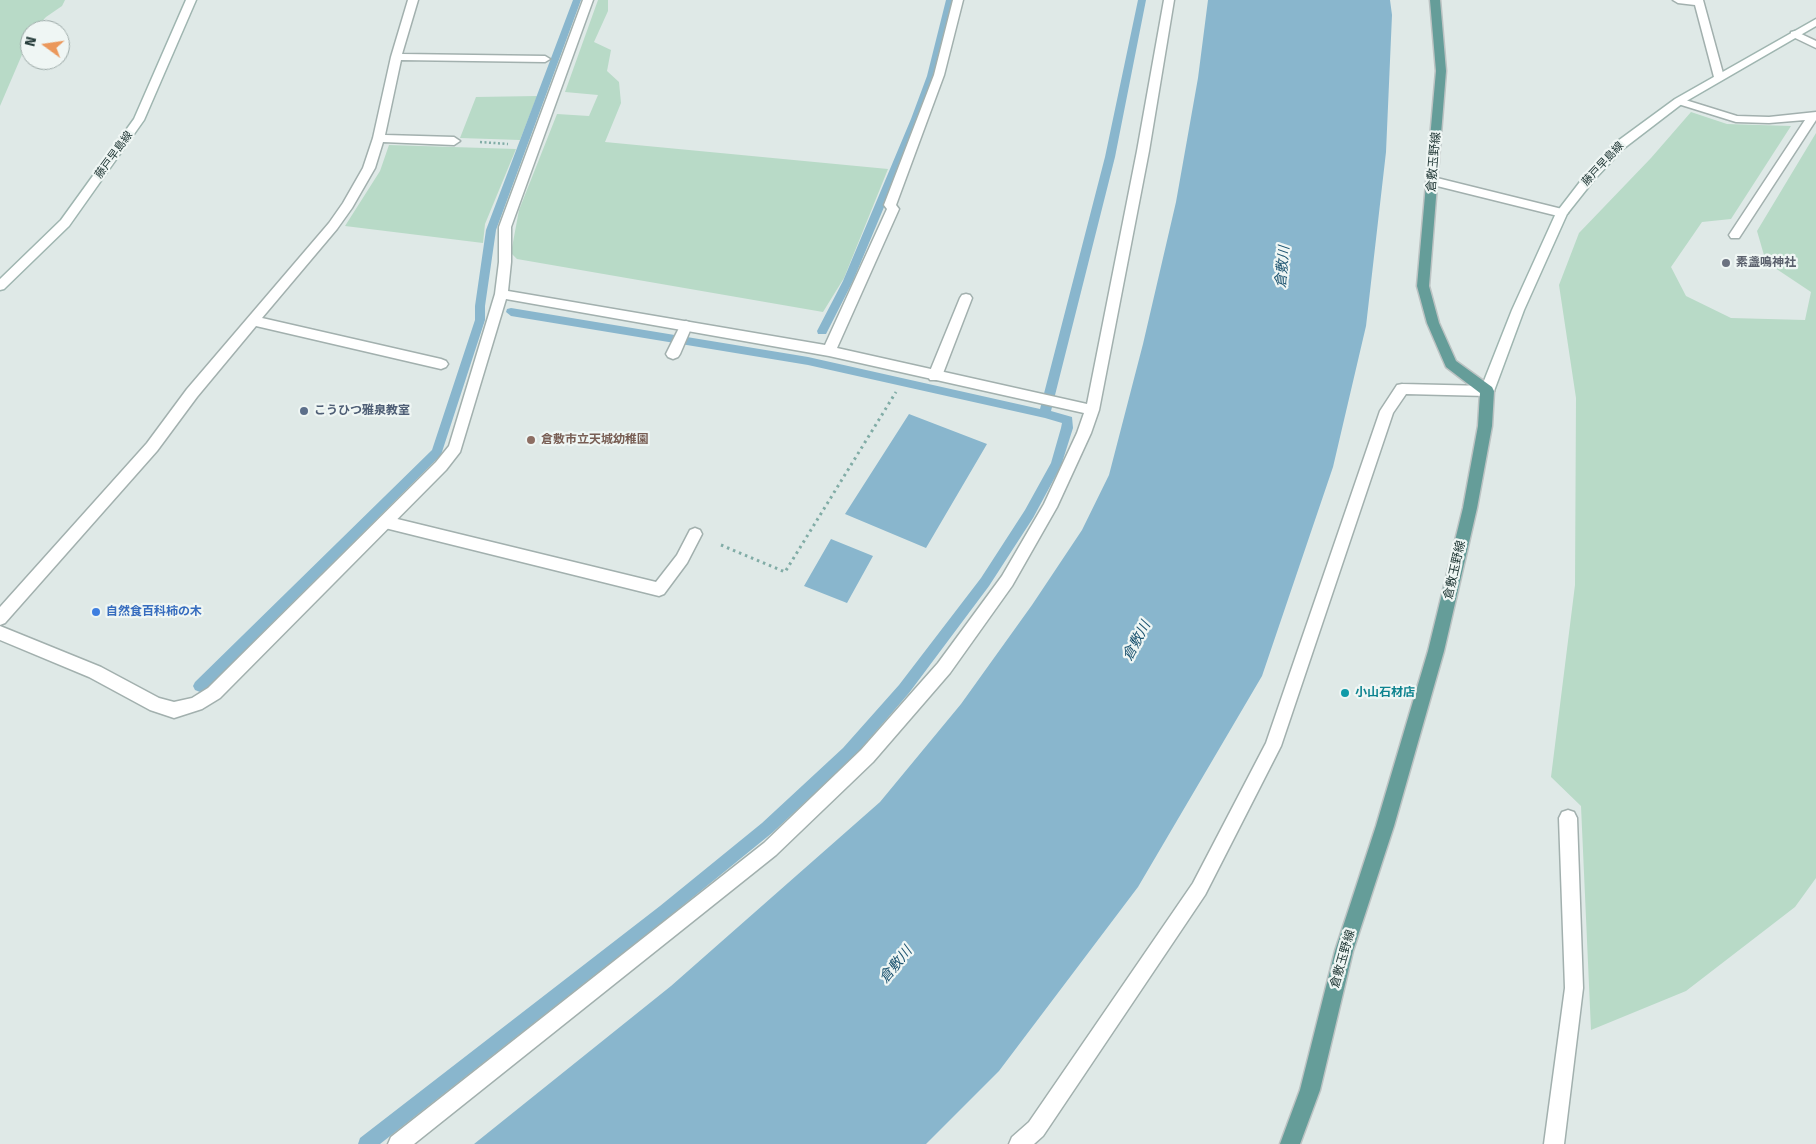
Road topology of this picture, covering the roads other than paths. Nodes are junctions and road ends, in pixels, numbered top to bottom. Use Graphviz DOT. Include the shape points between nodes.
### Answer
graph roads {
  1 [pos="191,0"];
  2 [pos="413,0"];
  3 [pos="588,0"];
  4 [pos="958,0"];
  5 [pos="1169,0"];
  6 [pos="1435,0"];
  7 [pos="1678,0"];
  8 [pos="1698,1"];
  9 [pos="1816,22"];
  10 [pos="1795,34"];
  11 [pos="1816,45"];
  12 [pos="396,57"];
  13 [pos="544,59"];
  14 [pos="1719,77"];
  15 [pos="1679,101"];
  16 [pos="1814,115"];
  17 [pos="379,138"];
  18 [pos="454,141"];
  19 [pos="1433,181"];
  20 [pos="1562,213"];
  21 [pos="1735,235"];
  22 [pos="0,286"];
  23 [pos="501,294"];
  24 [pos="966,298"];
  25 [pos="253,321"];
  26 [pos="829,351"];
  27 [pos="441,364"];
  28 [pos="935,376"];
  29 [pos="1487,391"];
  30 [pos="1092,410"];
  31 [pos="384,522"];
  32 [pos="695,534"];
  33 [pos="0,618"];
  34 [pos="0,633"];
  35 [pos="1568,818"];
  36 [pos="398,1144"];
  37 [pos="1019,1144"];
  38 [pos="1290,1144"];
  39 [pos="1554,1144"];
  1 -- 22 [label="street, 藤戸早島線" via="139,120 65,223"];
  2 -- 12 [label="street"];
  3 -- 23 [label="street" via="505,227"];
  4 -- 26 [label="street" via="939,75 890,205 893,209"];
  5 -- 30 [label="street" via="1147,131"];
  6 -- 19 [label="main road, 倉敷玉野線" via="1442,71"];
  7 -- 8 [label="street"];
  8 -- 14 [label="street"];
  9 -- 10 [label="street, 藤戸早島線"];
  10 -- 11 [label="street"];
  10 -- 14 [label="street, 藤戸早島線"];
  12 -- 13 [label="street"];
  12 -- 17 [label="street"];
  14 -- 15 [label="street, 藤戸早島線"];
  15 -- 16 [label="street" via="1736,119 1769,120"];
  15 -- 20 [label="street, 藤戸早島線" via="1619,146"];
  16 -- 21 [label="street"];
  17 -- 18 [label="street"];
  17 -- 25 [label="street" via="369,168 348,205"];
  19 -- 20 [label="street"];
  19 -- 29 [label="main road, 倉敷玉野線" via="1424,286 1432,323 1451,364"];
  20 -- 29 [label="street, 藤戸早島線" via="1518,310"];
  23 -- 26 [label="street" via="679,341"];
  23 -- 31 [label="street" via="455,448"];
  24 -- 28 [label="street"];
  25 -- 27 [label="street"];
  25 -- 33 [label="street" via="192,392 152,447"];
  26 -- 28 [label="street"];
  28 -- 30 [label="street"];
  29 -- 37 [label="street" via="1402,389 1387,411 1273,746 1199,889 1036,1129"];
  29 -- 38 [label="main road, 倉敷玉野線" via="1485,426 1470,508 1436,651 1385,826 1344,951 1310,1090"];
  30 -- 36 [label="street" via="1050,507 1007,581 944,668 867,756 770,849"];
  31 -- 32 [label="street" via="659,588 682,559"];
  31 -- 34 [label="street" via="214,693 196,704 174,710 156,705 95,672"];
  35 -- 39 [label="street" via="1574,988"];
}
